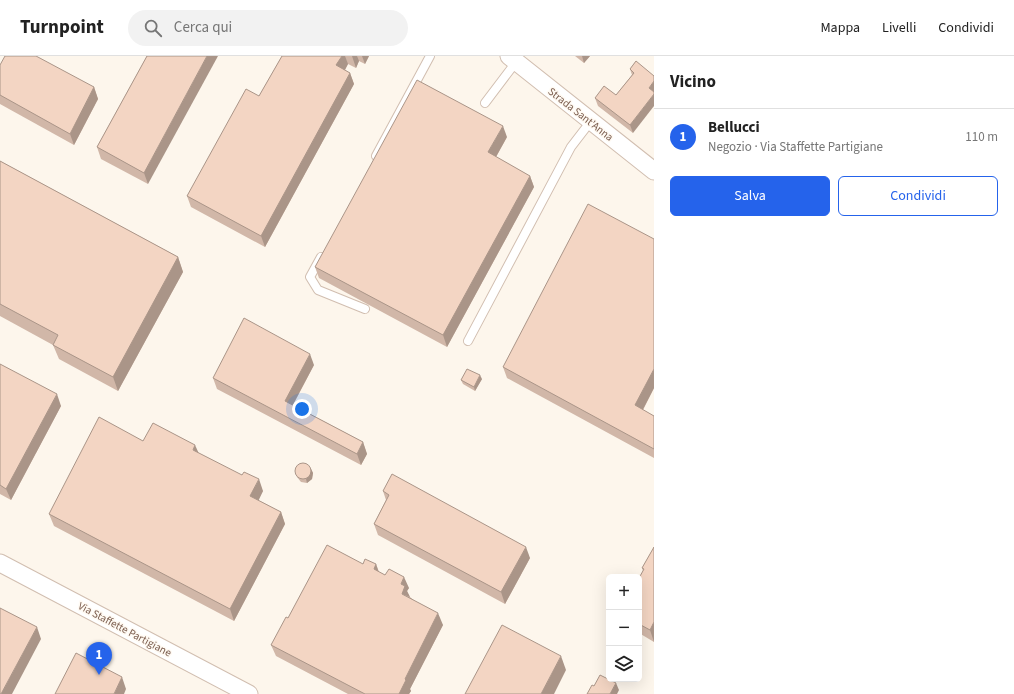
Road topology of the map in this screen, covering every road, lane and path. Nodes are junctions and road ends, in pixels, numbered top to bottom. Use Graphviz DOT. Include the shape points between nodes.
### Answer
graph roads {
  1 [pos="430,56"];
  2 [pos="512,59"];
  3 [pos="485,103"];
  4 [pos="591,121"];
  5 [pos="374,160"];
  6 [pos="654,171"];
  7 [pos="325,249"];
  8 [pos="365,309"];
  9 [pos="468,341"];
  10 [pos="0,563"];
  11 [pos="249,694"];
  1 -- 5 [label="lane"];
  2 -- 3 [label="lane"];
  2 -- 4 [label="street, Strada Sant'Anna"];
  4 -- 6 [label="street, Strada Sant'Anna"];
  4 -- 9 [label="lane" via="571,147"];
  7 -- 8 [label="lane" via="310,277 318,290"];
  10 -- 11 [label="street, Via Staffette Partigiane"];
}
